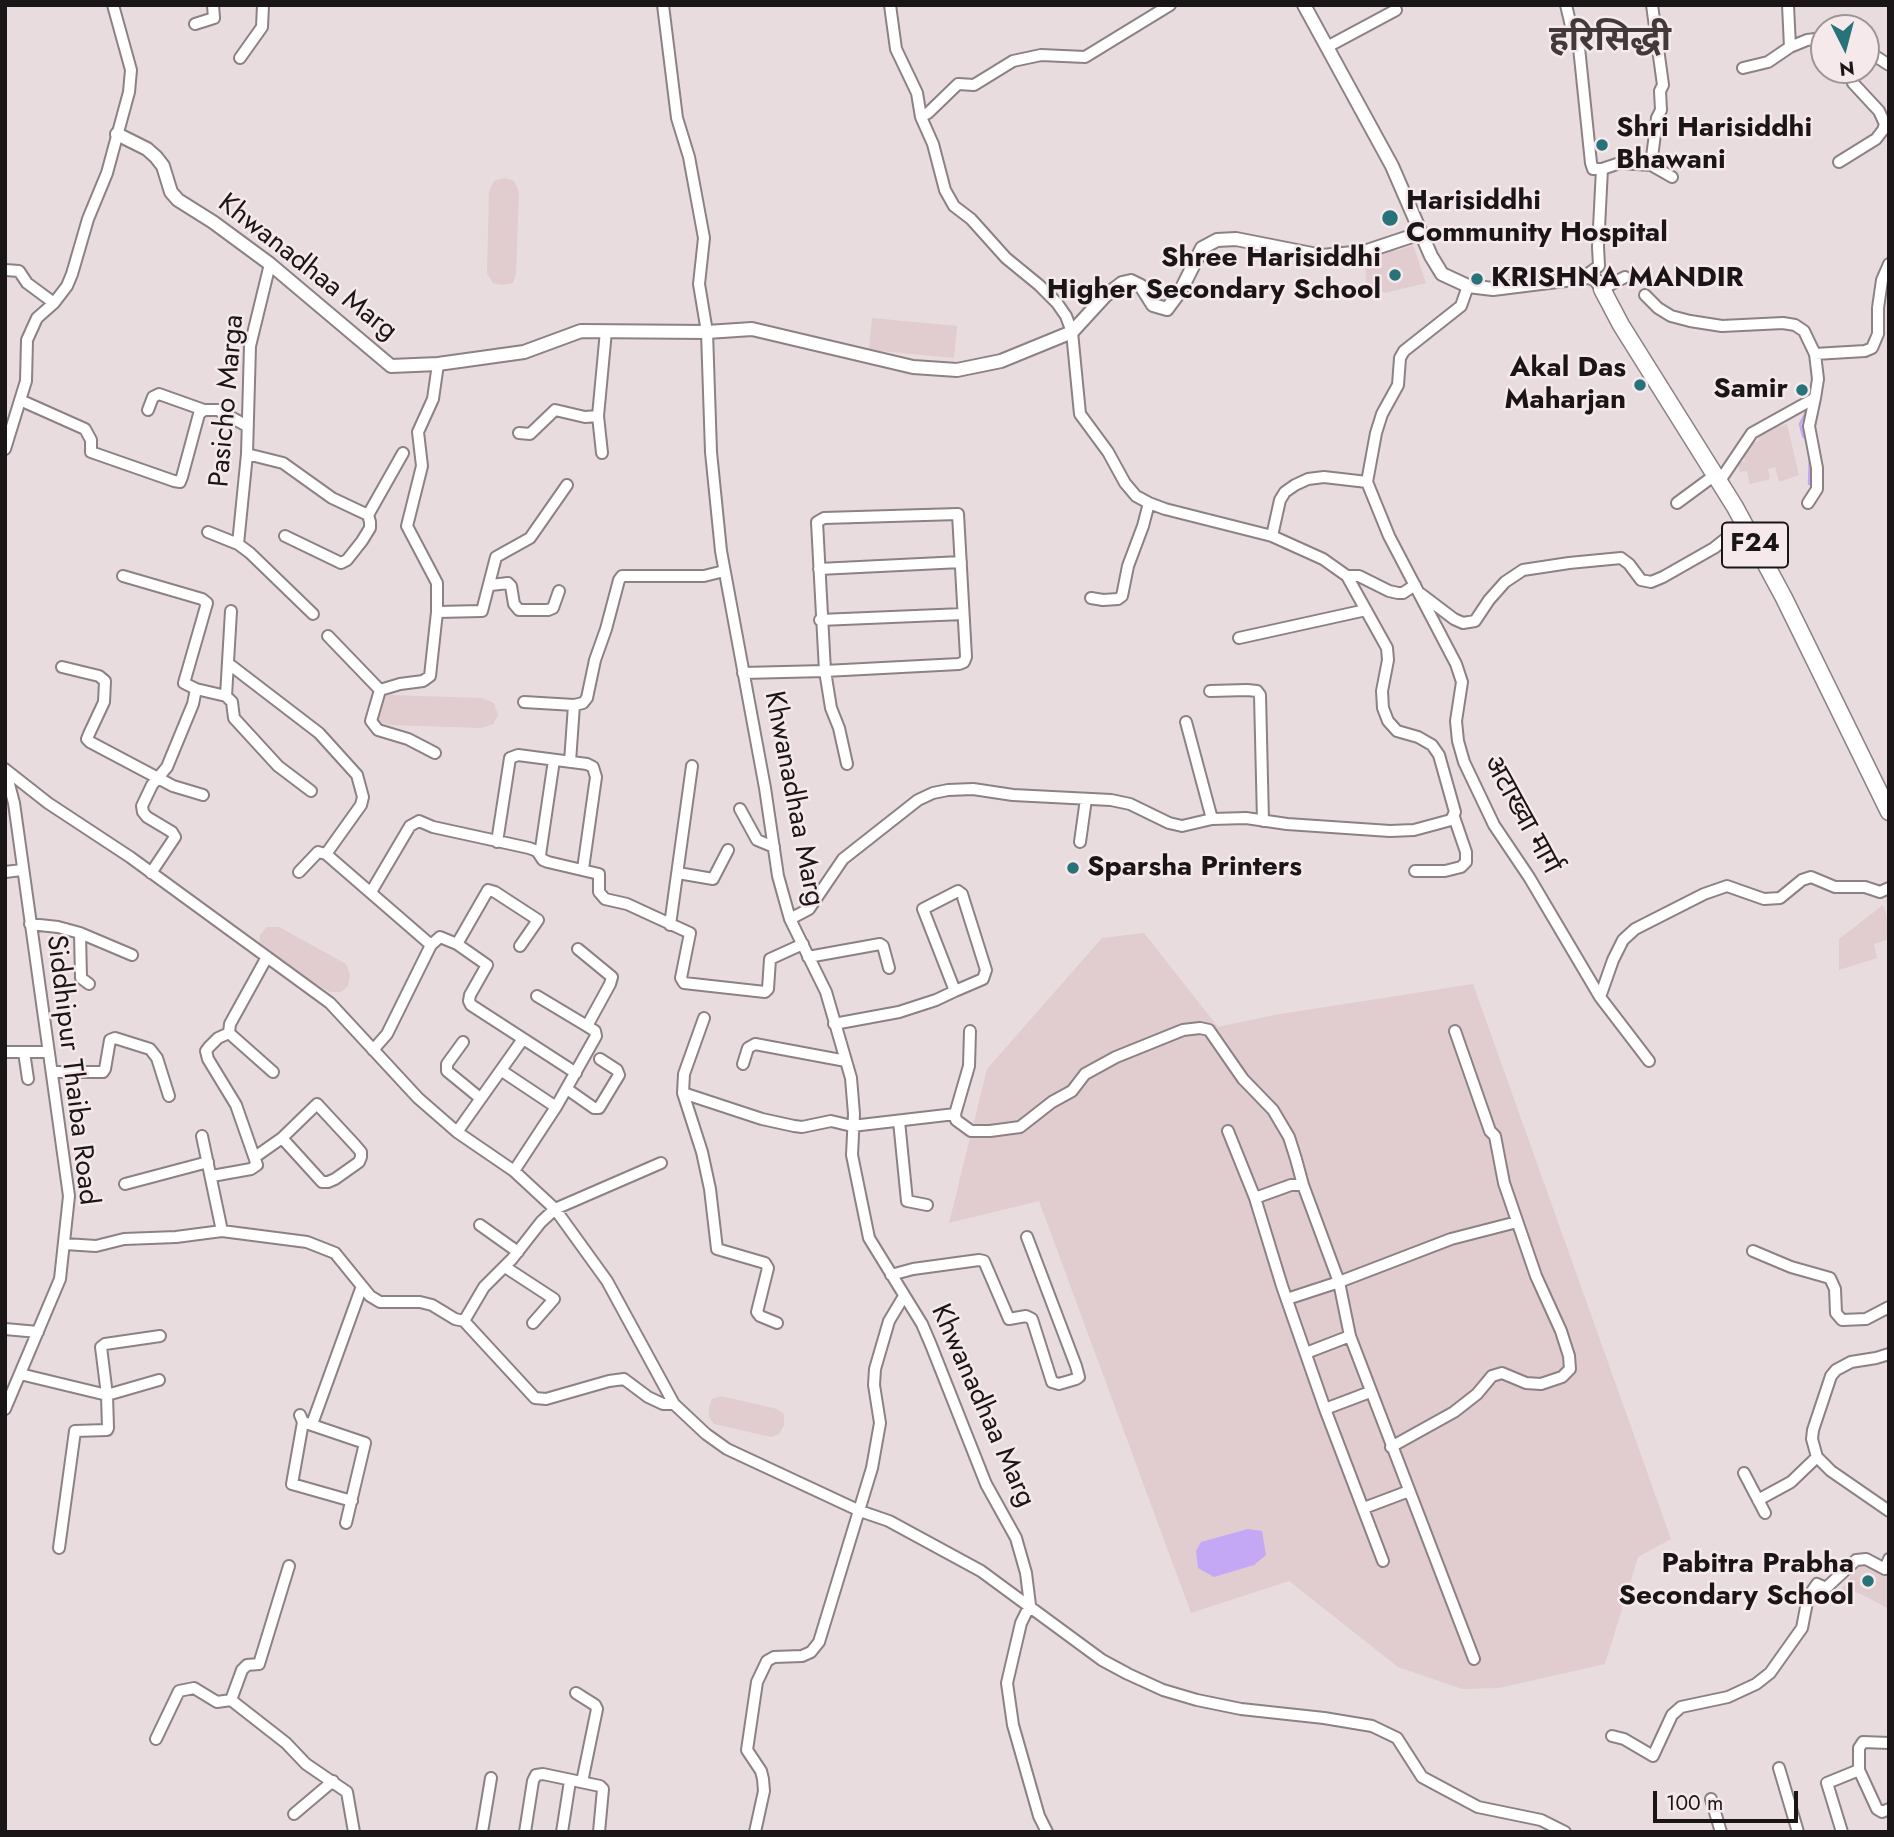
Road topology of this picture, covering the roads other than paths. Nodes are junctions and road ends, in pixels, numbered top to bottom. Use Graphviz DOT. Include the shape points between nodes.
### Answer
graph roads {
  1 [pos="114,5"];
  2 [pos="213,5"];
  3 [pos="263,5"];
  4 [pos="663,5"];
  5 [pos="890,5"];
  6 [pos="1170,5"];
  7 [pos="1304,5"];
  8 [pos="1566,5"];
  9 [pos="1652,5"];
  10 [pos="1788,5"];
  11 [pos="1396,10"];
  12 [pos="195,24"];
  13 [pos="1810,40"];
  14 [pos="1327,47"];
  15 [pos="1790,47"];
  16 [pos="240,58"];
  17 [pos="1743,68"];
  18 [pos="1854,84"];
  19 [pos="921,117"];
  20 [pos="117,134"];
  21 [pos="1839,162"];
  22 [pos="1651,165"];
  23 [pos="1602,169"];
  24 [pos="1672,177"];
  25 [pos="1421,233"];
  26 [pos="270,264"];
  27 [pos="1889,264"];
  28 [pos="5,270"];
  29 [pos="1625,277"];
  30 [pos="1582,278"];
  31 [pos="1468,286"];
  32 [pos="1602,289"];
  33 [pos="1645,295"];
  34 [pos="54,303"];
  35 [pos="606,331"];
  36 [pos="707,332"];
  37 [pos="1072,332"];
  38 [pos="1815,354"];
  39 [pos="438,364"];
  40 [pos="1815,398"];
  41 [pos="20,400"];
  42 [pos="148,410"];
  43 [pos="204,410"];
  44 [pos="598,416"];
  45 [pos="247,426"];
  46 [pos="519,433"];
  47 [pos="5,449"];
  48 [pos="403,453"];
  49 [pos="602,453"];
  50 [pos="247,454"];
  51 [pos="1717,479"];
  52 [pos="1367,482"];
  53 [pos="567,485"];
  54 [pos="1149,503"];
  55 [pos="1677,503"];
  56 [pos="1808,503"];
  57 [pos="368,516"];
  58 [pos="1744,525"];
  59 [pos="208,532"];
  60 [pos="285,536"];
  61 [pos="1272,536"];
  62 [pos="238,544"];
  63 [pos="961,562"];
  64 [pos="819,569"];
  65 [pos="724,571"];
  66 [pos="123,576"];
  67 [pos="1347,576"];
  68 [pos="491,585"];
  69 [pos="1417,589"];
  70 [pos="559,591"];
  71 [pos="1091,598"];
  72 [pos="1366,610"];
  73 [pos="231,611"];
  74 [pos="437,612"];
  75 [pos="313,614"];
  76 [pos="963,614"];
  77 [pos="820,620"];
  78 [pos="328,636"];
  79 [pos="1239,638"];
  80 [pos="229,664"];
  81 [pos="62,667"];
  82 [pos="825,671"];
  83 [pos="743,673"];
  84 [pos="197,689"];
  85 [pos="380,690"];
  86 [pos="1210,691"];
  87 [pos="226,696"];
  88 [pos="524,702"];
  89 [pos="574,705"];
  90 [pos="1186,722"];
  91 [pos="435,752"];
  92 [pos="554,760"];
  93 [pos="570,762"];
  94 [pos="1464,762"];
  95 [pos="847,764"];
  96 [pos="692,766"];
  97 [pos="6,769"];
  98 [pos="1443,769"];
  99 [pos="158,778"];
  100 [pos="311,791"];
  101 [pos="203,795"];
  102 [pos="1086,799"];
  103 [pos="740,809"];
  104 [pos="1889,812"];
  105 [pos="1454,817"];
  106 [pos="1212,819"];
  107 [pos="1263,821"];
  108 [pos="497,842"];
  109 [pos="1080,842"];
  110 [pos="774,847"];
  111 [pos="728,849"];
  112 [pos="326,854"];
  113 [pos="540,855"];
  114 [pos="583,869"];
  115 [pos="22,870"];
  116 [pos="1415,871"];
  117 [pos="5,872"];
  118 [pos="299,872"];
  119 [pos="151,873"];
  120 [pos="678,873"];
  121 [pos="1889,888"];
  122 [pos="371,892"];
  123 [pos="790,919"];
  124 [pos="30,924"];
  125 [pos="670,925"];
  126 [pos="80,933"];
  127 [pos="457,944"];
  128 [pos="803,944"];
  129 [pos="431,945"];
  130 [pos="520,946"];
  131 [pos="578,949"];
  132 [pos="132,955"];
  133 [pos="267,957"];
  134 [pos="808,957"];
  135 [pos="889,968"];
  136 [pos="89,984"];
  137 [pos="955,991"];
  138 [pos="537,996"];
  139 [pos="1600,997"];
  140 [pos="704,1018"];
  141 [pos="834,1024"];
  142 [pos="587,1026"];
  143 [pos="970,1031"];
  144 [pos="1455,1031"];
  145 [pos="229,1033"];
  146 [pos="523,1040"];
  147 [pos="463,1042"];
  148 [pos="373,1050"];
  149 [pos="5,1052"];
  150 [pos="24,1052"];
  151 [pos="48,1052"];
  152 [pos="600,1059"];
  153 [pos="846,1061"];
  154 [pos="1649,1061"];
  155 [pos="743,1064"];
  156 [pos="52,1072"];
  157 [pos="273,1072"];
  158 [pos="502,1072"];
  159 [pos="576,1073"];
  160 [pos="28,1079"];
  161 [pos="567,1089"];
  162 [pos="683,1093"];
  163 [pos="169,1096"];
  164 [pos="480,1098"];
  165 [pos="556,1107"];
  166 [pos="955,1114"];
  167 [pos="899,1121"];
  168 [pos="852,1126"];
  169 [pos="457,1132"];
  170 [pos="1228,1132"];
  171 [pos="202,1136"];
  172 [pos="282,1138"];
  173 [pos="255,1157"];
  174 [pos="208,1162"];
  175 [pos="662,1163"];
  176 [pos="514,1171"];
  177 [pos="212,1176"];
  178 [pos="125,1184"];
  179 [pos="1303,1185"];
  180 [pos="1255,1198"];
  181 [pos="927,1205"];
  182 [pos="555,1209"];
  183 [pos="1517,1222"];
  184 [pos="481,1225"];
  185 [pos="222,1231"];
  186 [pos="1027,1237"];
  187 [pos="65,1244"];
  188 [pos="1754,1251"];
  189 [pos="517,1252"];
  190 [pos="505,1266"];
  191 [pos="891,1275"];
  192 [pos="1339,1282"];
  193 [pos="362,1286"];
  194 [pos="904,1296"];
  195 [pos="1287,1299"];
  196 [pos="1889,1307"];
  197 [pos="464,1321"];
  198 [pos="533,1323"];
  199 [pos="777,1323"];
  200 [pos="5,1329"];
  201 [pos="38,1332"];
  202 [pos="160,1336"];
  203 [pos="1350,1336"];
  204 [pos="1306,1353"];
  205 [pos="1889,1354"];
  206 [pos="20,1374"];
  207 [pos="159,1380"];
  208 [pos="1370,1392"];
  209 [pos="107,1395"];
  210 [pos="674,1404"];
  211 [pos="5,1409"];
  212 [pos="1325,1409"];
  213 [pos="305,1420"];
  214 [pos="1391,1447"];
  215 [pos="1817,1457"];
  216 [pos="1744,1473"];
  217 [pos="1409,1492"];
  218 [pos="1758,1500"];
  219 [pos="352,1501"];
  220 [pos="1364,1508"];
  221 [pos="860,1511"];
  222 [pos="1889,1511"];
  223 [pos="1765,1513"];
  224 [pos="346,1523"];
  225 [pos="59,1548"];
  226 [pos="1889,1559"];
  227 [pos="1383,1561"];
  228 [pos="289,1566"];
  229 [pos="1030,1605"];
  230 [pos="1474,1659"];
  231 [pos="576,1693"];
  232 [pos="231,1700"];
  233 [pos="1612,1736"];
  234 [pos="156,1739"];
  235 [pos="1889,1743"];
  236 [pos="1779,1768"];
  237 [pos="1859,1770"];
  238 [pos="491,1778"];
  239 [pos="333,1781"];
  240 [pos="576,1782"];
  241 [pos="1711,1799"];
  242 [pos="1889,1809"];
  243 [pos="294,1814"];
  244 [pos="1837,1830"];
  245 [pos="354,1832"];
  246 [pos="482,1832"];
  247 [pos="525,1832"];
  248 [pos="562,1832"];
  249 [pos="599,1832"];
  250 [pos="755,1832"];
  251 [pos="1047,1832"];
  252 [pos="1565,1832"];
  253 [pos="1721,1832"];
  254 [pos="1798,1832"];
  1 -- 20 [label="street" via="131,70"];
  2 -- 12 [label="street" via="214,18"];
  3 -- 16 [label="street" via="262,27"];
  4 -- 36 [label="street" via="677,118 704,238 699,284"];
  5 -- 19 [label="street" via="896,49 917,93"];
  6 -- 19 [label="street" via="1085,57 1041,55 1013,61 975,85 958,84"];
  7 -- 14 [label="street"];
  8 -- 23 [label="street" via="1571,26 1577,28 1592,169"];
  9 -- 22 [label="street" via="1663,75"];
  10 -- 15 [label="street"];
  11 -- 14 [label="street"];
  13 -- 15 [label="street"];
  14 -- 25 [label="street" via="1392,166"];
  15 -- 17 [label="street" via="1768,62"];
  18 -- 21 [label="street" via="1885,124 1876,139"];
  19 -- 37 [label="street" via="954,206 1057,303"];
  20 -- 26 [label="street, Khwanadhaa Marg" via="156,157 178,200"];
  20 -- 34 [label="street" via="72,274"];
  22 -- 23 [label="street" via="1620,163"];
  22 -- 24 [label="street"];
  23 -- 30 [label="street" via="1599,266"];
  25 -- 31 [label="street" via="1442,274"];
  25 -- 37 [label="street, Khwanadhaa Marg" via="1364,252 1322,256 1236,239 1217,240 1202,248 1170,307 1153,305 1141,286 1131,281 1122,283"];
  26 -- 39 [label="street, Khwanadhaa Marg" via="391,366"];
  26 -- 45 [label="street, Pasicho Marga" via="250,346"];
  27 -- 38 [label="street" via="1882,280 1878,334 1869,350"];
  28 -- 34 [label="street" via="19,271"];
  29 -- 32 [label="street"];
  30 -- 31 [label="street" via="1504,289"];
  30 -- 32 [label="street" via="1596,280"];
  31 -- 52 [label="street" via="1461,306 1399,358 1398,385 1382,414"];
  32 -- 51 [label="main road, F24"];
  33 -- 38 [label="street" via="1671,316 1690,321 1722,326 1795,325 1804,331"];
  34 -- 41 [label="street" via="37,318 27,340 26,381"];
  35 -- 36 [label="street, Khwanadhaa Marg"];
  35 -- 39 [label="street, Khwanadhaa Marg" via="581,331 524,352"];
  35 -- 44 [label="street"];
  36 -- 37 [label="street, Khwanadhaa Marg" via="752,329 913,367 957,370 1001,360"];
  36 -- 65 [label="street, Khwanadhaa Marg" via="711,452"];
  37 -- 54 [label="street" via="1080,414 1125,483"];
  38 -- 40 [label="street"];
  39 -- 74 [label="street" via="433,399 418,432 422,466 407,526 437,583"];
  40 -- 51 [label="street" via="1752,433"];
  40 -- 56 [label="street" via="1809,426 1817,489"];
  41 -- 43 [label="street" via="85,429 91,452 180,482"];
  41 -- 47 [label="street"];
  42 -- 43 [label="street" via="159,394"];
  43 -- 45 [label="street" via="218,410"];
  44 -- 46 [label="street" via="555,411 530,434"];
  44 -- 49 [label="street"];
  45 -- 50 [label="street, Pasicho Marga"];
  48 -- 57 [label="street"];
  50 -- 57 [label="street" via="282,463 332,498"];
  50 -- 62 [label="street, Pasicho Marga"];
  51 -- 55 [label="street"];
  51 -- 58 [label="main road, F24"];
  52 -- 61 [label="street" via="1324,477 1295,485 1280,500"];
  52 -- 69 [label="street, अटाख्वा मार्ग"];
  53 -- 68 [label="street" via="530,538 496,557"];
  54 -- 61 [label="street"];
  54 -- 71 [label="street" via="1122,596"];
  57 -- 60 [label="street" via="370,528 341,563"];
  58 -- 69 [label="street" via="1714,548 1651,582 1642,580 1621,558 1524,570 1505,582 1475,621 1454,619"];
  58 -- 104 [label="main road, F24"];
  59 -- 62 [label="street"];
  61 -- 67 [label="street" via="1323,559"];
  62 -- 75 [label="street"];
  63 -- 64 [label="street"];
  63 -- 64 [label="street" via="958,514 824,518 817,522"];
  63 -- 76 [label="street"];
  64 -- 77 [label="street"];
  65 -- 83 [label="street, Khwanadhaa Marg"];
  65 -- 89 [label="street" via="704,576 622,576 587,698"];
  66 -- 84 [label="street" via="207,603 184,683"];
  67 -- 69 [label="street" via="1359,576 1389,592"];
  67 -- 72 [label="street"];
  68 -- 70 [label="street" via="512,586 519,610 553,608"];
  68 -- 74 [label="street" via="482,611"];
  69 -- 94 [label="street, अटाख्वा मार्ग" via="1462,682 1456,721"];
  72 -- 79 [label="street"];
  72 -- 98 [label="street" via="1387,648 1382,691 1388,721 1397,731 1432,745"];
  73 -- 80 [label="street"];
  74 -- 85 [label="street" via="430,676"];
  76 -- 77 [label="street"];
  76 -- 82 [label="street" via="964,662"];
  77 -- 82 [label="street"];
  78 -- 85 [label="street"];
  80 -- 87 [label="street"];
  80 -- 112 [label="street" via="320,733 357,775 361,804"];
  81 -- 99 [label="street" via="105,681 104,702 89,734 90,742"];
  82 -- 83 [label="street"];
  82 -- 95 [label="street"];
  83 -- 110 [label="street, Khwanadhaa Marg"];
  84 -- 87 [label="street"];
  84 -- 99 [label="street" via="167,767"];
  85 -- 91 [label="street" via="373,726"];
  86 -- 107 [label="street" via="1247,690 1260,695"];
  87 -- 100 [label="street" via="233,702 234,718 278,766"];
  88 -- 89 [label="street"];
  89 -- 93 [label="street"];
  90 -- 106 [label="street"];
  92 -- 93 [label="street"];
  92 -- 108 [label="street" via="510,758"];
  92 -- 113 [label="street"];
  93 -- 114 [label="street" via="595,770"];
  94 -- 98 [label="street"];
  94 -- 139 [label="street, अटाख्वा मार्ग" via="1494,825"];
  96 -- 120 [label="street"];
  97 -- 115 [label="street, Siddhipur Thaiba Road"];
  97 -- 119 [label="street"];
  98 -- 105 [label="street"];
  99 -- 101 [label="street"];
  99 -- 119 [label="street" via="145,798 143,812 175,837"];
  102 -- 106 [label="street" via="1130,804 1182,826"];
  102 -- 109 [label="street"];
  102 -- 123 [label="street" via="973,789 933,793 843,859 809,909"];
  103 -- 110 [label="street" via="757,840"];
  105 -- 107 [label="street" via="1414,830 1390,831"];
  105 -- 116 [label="street" via="1466,862 1445,871"];
  106 -- 107 [label="street"];
  108 -- 113 [label="street" via="529,848"];
  108 -- 122 [label="street" via="415,821"];
  110 -- 123 [label="street, Khwanadhaa Marg"];
  111 -- 120 [label="street" via="713,879"];
  112 -- 118 [label="street" via="318,852"];
  112 -- 122 [label="street"];
  113 -- 114 [label="street" via="548,862"];
  114 -- 125 [label="street" via="599,874 605,899 627,904"];
  115 -- 117 [label="street"];
  115 -- 124 [label="street, Siddhipur Thaiba Road"];
  119 -- 133 [label="street"];
  120 -- 125 [label="street"];
  121 -- 139 [label="street" via="1881,892 1835,887 1811,877 1780,898 1764,899 1727,886 1704,894 1635,929 1623,940"];
  122 -- 129 [label="street"];
  123 -- 128 [label="street, Khwanadhaa Marg"];
  124 -- 126 [label="street"];
  124 -- 151 [label="street, Siddhipur Thaiba Road"];
  125 -- 128 [label="street" via="690,933 681,978 684,983 765,992 770,959"];
  126 -- 132 [label="street"];
  126 -- 136 [label="street" via="81,978"];
  127 -- 129 [label="street" via="440,937"];
  127 -- 130 [label="street" via="488,890 538,919"];
  127 -- 146 [label="street" via="487,965 469,1001"];
  128 -- 134 [label="street, Khwanadhaa Marg"];
  129 -- 148 [label="street" via="387,1034"];
  131 -- 142 [label="street" via="612,977"];
  133 -- 145 [label="street"];
  133 -- 148 [label="street" via="330,1003"];
  134 -- 135 [label="street" via="880,944"];
  134 -- 141 [label="street, Khwanadhaa Marg" via="826,992"];
  137 -- 137 [label="street" via="983,979 986,970 958,891 923,909"];
  137 -- 141 [label="street" via="899,1012"];
  138 -- 142 [label="street"];
  139 -- 154 [label="street, अटाख्वा मार्ग"];
  140 -- 162 [label="street" via="684,1074"];
  141 -- 153 [label="street, Khwanadhaa Marg"];
  142 -- 159 [label="street" via="596,1036"];
  143 -- 166 [label="street" via="969,1066"];
  144 -- 183 [label="street" via="1495,1136"];
  145 -- 157 [label="street"];
  145 -- 173 [label="street" via="206,1051 236,1105"];
  146 -- 158 [label="street"];
  146 -- 159 [label="street"];
  147 -- 164 [label="street" via="447,1063 447,1071"];
  148 -- 169 [label="street"];
  149 -- 150 [label="street"];
  150 -- 151 [label="street"];
  150 -- 160 [label="street"];
  151 -- 156 [label="street, Siddhipur Thaiba Road"];
  152 -- 161 [label="street" via="619,1075 599,1108"];
  153 -- 155 [label="street" via="755,1044 748,1048"];
  153 -- 168 [label="street, Khwanadhaa Marg" via="853,1098"];
  156 -- 163 [label="street" via="103,1072 110,1040 116,1038 150,1049 158,1058"];
  156 -- 187 [label="street, Siddhipur Thaiba Road" via="69,1196"];
  158 -- 164 [label="street"];
  158 -- 165 [label="street"];
  159 -- 161 [label="street"];
  161 -- 165 [label="street"];
  162 -- 168 [label="street" via="794,1126 831,1121"];
  162 -- 199 [label="street" via="705,1164 717,1249 765,1264 768,1268 757,1312"];
  164 -- 169 [label="street"];
  165 -- 176 [label="street"];
  166 -- 167 [label="street"];
  166 -- 179 [label="street" via="956,1120 971,1130 1020,1127 1072,1091 1085,1073 1145,1044 1200,1028 1209,1030 1243,1079 1279,1119"];
  167 -- 168 [label="street"];
  167 -- 181 [label="street" via="907,1201"];
  168 -- 191 [label="street, Khwanadhaa Marg" via="852,1155 869,1238"];
  169 -- 176 [label="street"];
  170 -- 180 [label="street"];
  171 -- 174 [label="street"];
  172 -- 172 [label="street" via="322,1182 335,1179 361,1157 320,1105"];
  172 -- 173 [label="street"];
  173 -- 177 [label="street" via="256,1168"];
  174 -- 177 [label="street"];
  174 -- 178 [label="street"];
  175 -- 182 [label="street"];
  176 -- 182 [label="street"];
  177 -- 185 [label="street"];
  179 -- 180 [label="street"];
  179 -- 192 [label="street"];
  180 -- 195 [label="street"];
  182 -- 189 [label="street"];
  182 -- 210 [label="street" via="607,1281"];
  183 -- 192 [label="street" via="1451,1239"];
  183 -- 214 [label="street" via="1570,1369 1541,1384 1502,1373 1492,1376 1454,1412"];
  184 -- 189 [label="street"];
  185 -- 187 [label="street" via="96,1245"];
  185 -- 193 [label="street" via="322,1247 335,1253"];
  186 -- 191 [label="street" via="1079,1374 1076,1379 1052,1382 1032,1319 1009,1319 984,1261"];
  187 -- 201 [label="street, Siddhipur Thaiba Road" via="60,1279"];
  188 -- 196 [label="street" via="1830,1278 1836,1313 1842,1320 1866,1319"];
  189 -- 190 [label="street"];
  190 -- 197 [label="street" via="484,1287"];
  190 -- 198 [label="street" via="554,1298"];
  191 -- 194 [label="street, Khwanadhaa Marg"];
  192 -- 195 [label="street"];
  192 -- 203 [label="street"];
  193 -- 197 [label="street" via="380,1302 420,1302"];
  193 -- 213 [label="street"];
  194 -- 221 [label="street" via="889,1321 875,1368 880,1423"];
  194 -- 229 [label="street, Khwanadhaa Marg" via="922,1324 986,1484 1016,1538"];
  195 -- 204 [label="street"];
  197 -- 210 [label="street" via="535,1398 624,1380 663,1404"];
  200 -- 201 [label="street"];
  201 -- 206 [label="street, Siddhipur Thaiba Road"];
  202 -- 209 [label="street" via="101,1348"];
  203 -- 204 [label="street"];
  203 -- 208 [label="street"];
  204 -- 212 [label="street"];
  205 -- 215 [label="street" via="1851,1362 1831,1376 1813,1430"];
  206 -- 209 [label="street"];
  206 -- 211 [label="street, Siddhipur Thaiba Road"];
  207 -- 209 [label="street"];
  208 -- 212 [label="street"];
  208 -- 214 [label="street"];
  209 -- 225 [label="street" via="108,1430 75,1432"];
  210 -- 221 [label="street" via="727,1449"];
  212 -- 220 [label="street"];
  213 -- 219 [label="street" via="365,1443"];
  213 -- 219 [label="street" via="292,1484"];
  214 -- 217 [label="street"];
  215 -- 218 [label="street" via="1791,1482"];
  215 -- 222 [label="street"];
  216 -- 218 [label="street"];
  217 -- 220 [label="street"];
  217 -- 230 [label="street"];
  218 -- 223 [label="street"];
  219 -- 224 [label="street"];
  220 -- 227 [label="street"];
  221 -- 229 [label="street" via="889,1521 981,1571"];
  221 -- 250 [label="street" via="819,1642 802,1656 767,1661 757,1682 747,1750 763,1779"];
  226 -- 233 [label="street" via="1885,1569 1866,1559 1856,1560 1826,1588 1817,1584 1808,1597 1801,1628 1770,1673 1728,1697 1681,1707 1672,1715 1653,1756"];
  228 -- 232 [label="street" via="259,1664 242,1670"];
  229 -- 251 [label="street" via="1021,1623 1007,1683 1018,1743"];
  229 -- 252 [label="street" via="1102,1660 1163,1690 1241,1709 1372,1726 1397,1738 1422,1777 1478,1807 1541,1820"];
  231 -- 240 [label="street" via="597,1709"];
  232 -- 234 [label="street" via="217,1702 194,1688 179,1690"];
  232 -- 239 [label="street"];
  235 -- 237 [label="street" via="1860,1744"];
  236 -- 254 [label="street"];
  237 -- 242 [label="street" via="1877,1809"];
  237 -- 244 [label="street" via="1827,1783"];
  238 -- 246 [label="street"];
  239 -- 243 [label="street"];
  239 -- 245 [label="street" via="347,1792"];
  240 -- 247 [label="street" via="536,1775"];
  240 -- 248 [label="street"];
  240 -- 249 [label="street" via="603,1789"];
  241 -- 253 [label="street"];
}
